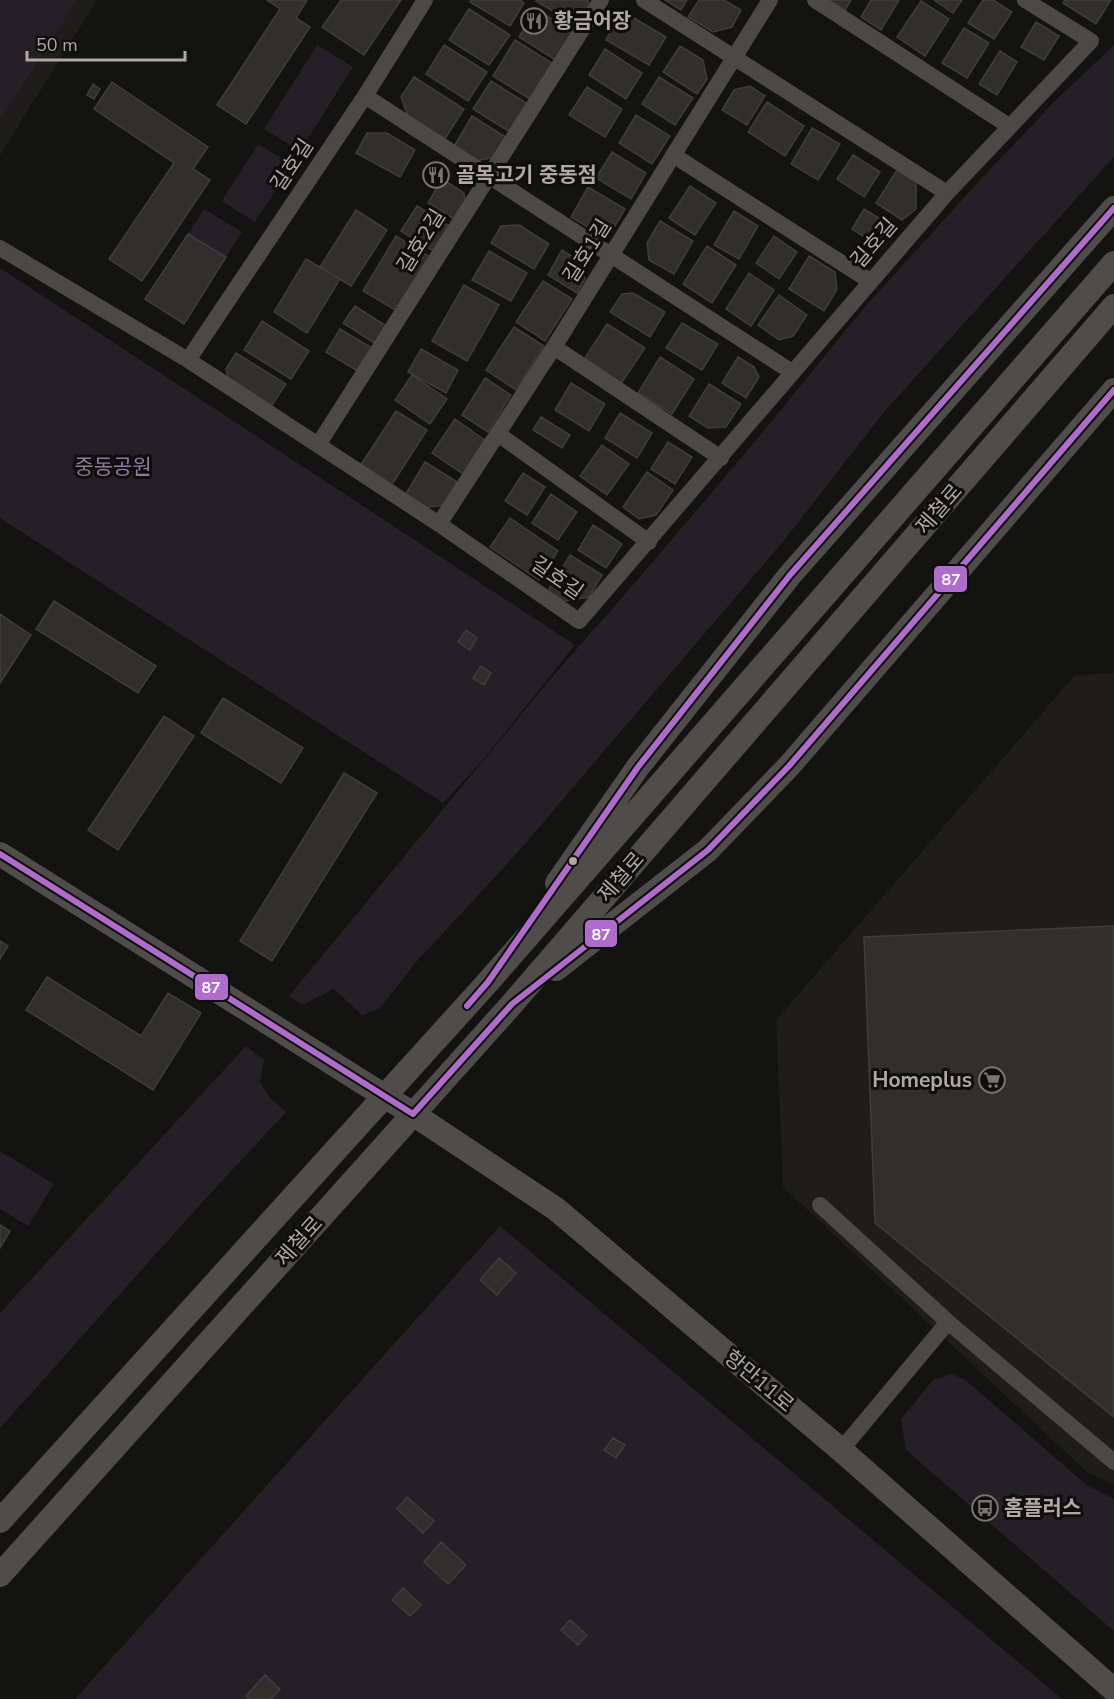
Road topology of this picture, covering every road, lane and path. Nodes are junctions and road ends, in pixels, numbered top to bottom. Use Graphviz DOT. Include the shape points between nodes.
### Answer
graph roads {
  1 [pos="425,0"];
  2 [pos="601,0"];
  3 [pos="644,0"];
  4 [pos="770,0"];
  5 [pos="815,0"];
  6 [pos="1025,0"];
  7 [pos="735,57"];
  8 [pos="365,96"];
  9 [pos="1009,126"];
  10 [pos="673,156"];
  11 [pos="490,175"];
  12 [pos="947,193"];
  13 [pos="1114,208"];
  14 [pos="0,249"];
  15 [pos="611,253"];
  16 [pos="1114,262"];
  17 [pos="870,281"];
  18 [pos="1114,306"];
  19 [pos="554,347"];
  20 [pos="188,360"];
  21 [pos="792,372"];
  22 [pos="1114,390"];
  23 [pos="498,434"];
  24 [pos="318,445"];
  25 [pos="721,458"];
  26 [pos="439,524"];
  27 [pos="649,542"];
  28 [pos="0,854"];
  29 [pos="488,982"];
  30 [pos="512,1004"];
  31 [pos="384,1096"];
  32 [pos="413,1114"];
  33 [pos="820,1205"];
  34 [pos="948,1322"];
  35 [pos="841,1450"];
  36 [pos="1114,1462"];
  37 [pos="0,1521"];
  38 [pos="0,1575"];
  39 [pos="1114,1690"];
  1 -- 8 [label="street, 길호길"];
  2 -- 11 [label="street, 길호2길"];
  3 -- 7 [label="street"];
  4 -- 7 [label="street, 길호1길"];
  5 -- 9 [label="street"];
  6 -- 9 [label="street, 길호길" via="1091,41"];
  7 -- 10 [label="street, 길호1길"];
  7 -- 12 [label="street"];
  8 -- 11 [label="street"];
  8 -- 20 [label="street, 길호길"];
  9 -- 12 [label="street, 길호길"];
  10 -- 15 [label="street, 길호1길"];
  10 -- 17 [label="street"];
  11 -- 15 [label="street"];
  11 -- 24 [label="street, 길호2길"];
  12 -- 17 [label="street, 길호길"];
  13 -- 29 [label="main road" via="790,575 638,766"];
  14 -- 20 [label="street"];
  15 -- 19 [label="street, 길호1길"];
  15 -- 21 [label="street"];
  16 -- 29 [label="main road, 제철로"];
  17 -- 21 [label="street, 길호길"];
  18 -- 30 [label="main road, 제철로"];
  19 -- 23 [label="street, 길호1길"];
  19 -- 25 [label="street"];
  20 -- 24 [label="street, 길호길"];
  21 -- 25 [label="street, 길호길"];
  22 -- 30 [label="main road" via="789,766 708,850"];
  23 -- 26 [label="street, 길호1길"];
  23 -- 27 [label="street"];
  24 -- 26 [label="street, 길호길"];
  25 -- 27 [label="street, 길호길"];
  26 -- 27 [label="street, 길호길" via="579,621"];
  28 -- 31 [label="main road, 항만11로"];
  29 -- 31 [label="main road, 제철로"];
  30 -- 32 [label="main road, 제철로"];
  31 -- 32 [label="main road, 항만11로"];
  31 -- 37 [label="main road, 제철로"];
  32 -- 35 [label="main road, 항만11로" via="556,1209"];
  32 -- 38 [label="main road, 제철로"];
  33 -- 34 [label="street"];
  34 -- 35 [label="street"];
  34 -- 36 [label="street"];
  35 -- 39 [label="main road, 항만11로"];
}
